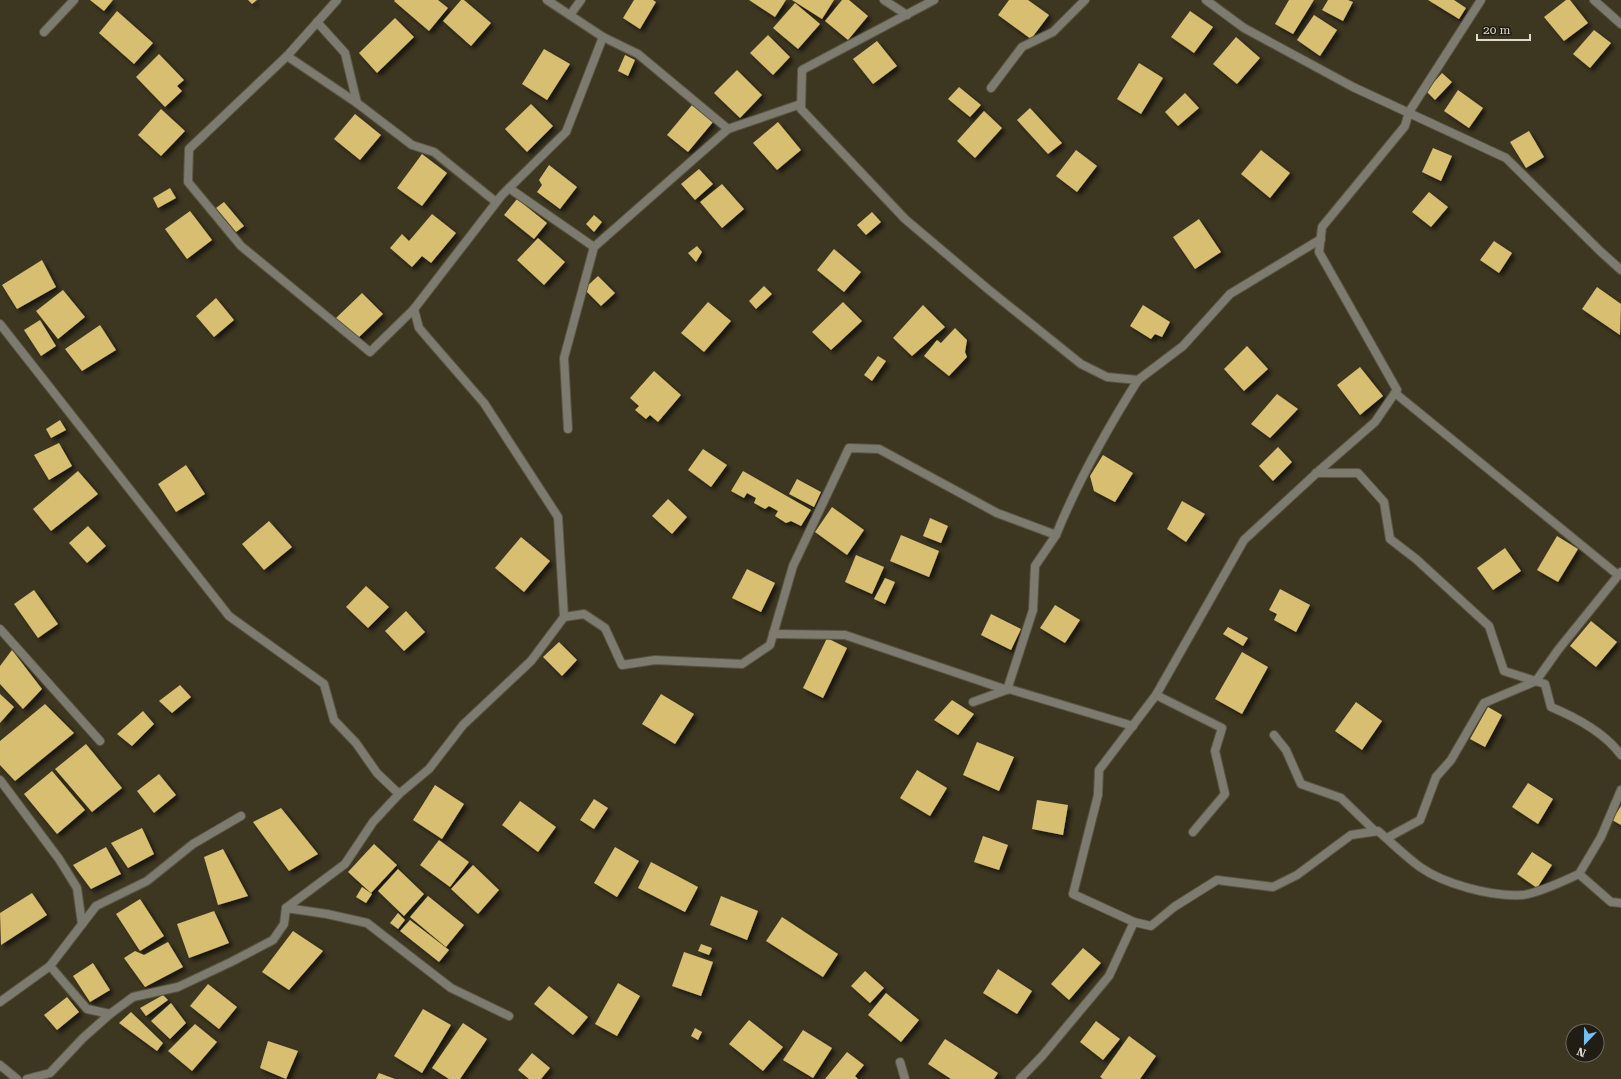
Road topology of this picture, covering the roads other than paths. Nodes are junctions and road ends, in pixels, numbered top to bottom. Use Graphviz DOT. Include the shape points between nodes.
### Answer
graph roads {
  1 [pos="74,0"];
  2 [pos="337,0"];
  3 [pos="547,0"];
  4 [pos="581,0"];
  5 [pos="884,0"];
  6 [pos="934,0"];
  7 [pos="1085,0"];
  8 [pos="1206,0"];
  9 [pos="1481,0"];
  10 [pos="1594,0"];
  11 [pos="570,15"];
  12 [pos="907,15"];
  13 [pos="317,22"];
  14 [pos="1621,24"];
  15 [pos="44,32"];
  16 [pos="603,37"];
  17 [pos="287,56"];
  18 [pos="991,88"];
  19 [pos="357,103"];
  20 [pos="802,104"];
  21 [pos="1409,112"];
  22 [pos="728,129"];
  23 [pos="509,188"];
  24 [pos="496,202"];
  25 [pos="1320,239"];
  26 [pos="594,247"];
  27 [pos="1621,270"];
  28 [pos="414,309"];
  29 [pos="0,324"];
  30 [pos="1138,380"];
  31 [pos="1395,393"];
  32 [pos="568,429"];
  33 [pos="1316,473"];
  34 [pos="1056,535"];
  35 [pos="1620,573"];
  36 [pos="564,617"];
  37 [pos="0,629"];
  38 [pos="773,634"];
  39 [pos="1536,681"];
  40 [pos="1007,690"];
  41 [pos="1156,694"];
  42 [pos="973,702"];
  43 [pos="1133,726"];
  44 [pos="1274,735"];
  45 [pos="100,741"];
  46 [pos="1621,755"];
  47 [pos="0,780"];
  48 [pos="1621,790"];
  49 [pos="399,794"];
  50 [pos="240,816"];
  51 [pos="1375,831"];
  52 [pos="1193,832"];
  53 [pos="1387,838"];
  54 [pos="1579,874"];
  55 [pos="1621,903"];
  56 [pos="286,908"];
  57 [pos="1134,922"];
  58 [pos="82,924"];
  59 [pos="50,966"];
  60 [pos="0,1002"];
  61 [pos="110,1014"];
  62 [pos="509,1016"];
  63 [pos="900,1062"];
  64 [pos="0,1065"];
  65 [pos="1022,1078"];
  66 [pos="16,1079"];
  67 [pos="27,1079"];
  68 [pos="905,1079"];
  1 -- 15 [label="street"];
  2 -- 13 [label="street"];
  3 -- 11 [label="street"];
  4 -- 11 [label="street"];
  5 -- 12 [label="street"];
  6 -- 12 [label="street"];
  7 -- 18 [label="street" via="1053,32 1022,47"];
  8 -- 21 [label="street" via="1244,28 1353,87"];
  9 -- 21 [label="street"];
  10 -- 14 [label="street"];
  11 -- 16 [label="street"];
  12 -- 20 [label="street" via="802,70"];
  13 -- 17 [label="street"];
  13 -- 19 [label="street" via="345,53"];
  16 -- 22 [label="street" via="638,54"];
  16 -- 23 [label="street" via="566,132"];
  17 -- 19 [label="street"];
  17 -- 28 [label="street" via="189,149 188,182 241,246 370,352"];
  19 -- 24 [label="street" via="412,145 434,152"];
  20 -- 22 [label="street"];
  20 -- 30 [label="street" via="801,109 906,219 989,290 1081,364 1107,377"];
  21 -- 25 [label="street" via="1405,126 1322,227"];
  21 -- 27 [label="street" via="1506,158"];
  22 -- 26 [label="street"];
  23 -- 24 [label="street"];
  23 -- 26 [label="street"];
  24 -- 28 [label="street"];
  25 -- 30 [label="street" via="1230,294 1182,346"];
  25 -- 31 [label="street" via="1319,252 1397,390"];
  26 -- 32 [label="street" via="564,358"];
  28 -- 36 [label="street" via="419,328 484,403 558,517"];
  29 -- 49 [label="street" via="229,616 324,684 334,720 356,743 377,773"];
  30 -- 34 [label="street" via="1109,425"];
  31 -- 33 [label="street" via="1375,422"];
  31 -- 35 [label="street"];
  33 -- 39 [label="street" via="1358,473 1384,502 1390,538 1489,626 1504,671"];
  33 -- 41 [label="street" via="1244,540"];
  34 -- 38 [label="street" via="997,513 879,449 849,448 793,566"];
  34 -- 40 [label="street" via="1034,566 1033,610"];
  35 -- 39 [label="street"];
  36 -- 38 [label="street" via="584,614 605,628 622,665 655,660 742,664 770,645"];
  36 -- 49 [label="street" via="531,661 463,725 429,769"];
  37 -- 45 [label="street"];
  38 -- 40 [label="street" via="844,635"];
  39 -- 46 [label="street" via="1545,684 1551,707 1573,716 1614,745"];
  39 -- 53 [label="street" via="1484,703 1451,760 1436,777 1420,820"];
  40 -- 42 [label="street"];
  40 -- 43 [label="street"];
  41 -- 43 [label="street"];
  41 -- 52 [label="street" via="1222,728 1215,751 1225,794"];
  43 -- 57 [label="street" via="1099,770 1098,795 1073,894"];
  44 -- 51 [label="street" via="1286,750 1300,784 1341,798"];
  47 -- 58 [label="street" via="59,859 77,888"];
  48 -- 54 [label="street" via="1601,837"];
  49 -- 56 [label="street" via="373,822 345,864"];
  50 -- 58 [label="street" via="193,844 147,881 96,906"];
  51 -- 53 [label="street"];
  51 -- 57 [label="street" via="1351,835 1297,875 1273,887 1217,880 1174,907 1152,926"];
  53 -- 54 [label="street" via="1421,867 1459,886 1489,893 1522,896 1551,887"];
  54 -- 55 [label="street" via="1611,902"];
  56 -- 61 [label="street" via="284,924 272,940 178,987 133,997"];
  56 -- 62 [label="street" via="366,923 451,988"];
  57 -- 65 [label="street" via="1109,976"];
  58 -- 59 [label="street"];
  59 -- 60 [label="street"];
  59 -- 61 [label="street" via="87,1009"];
  61 -- 67 [label="street" via="50,1073"];
  63 -- 68 [label="street"];
  64 -- 66 [label="street"];
}
